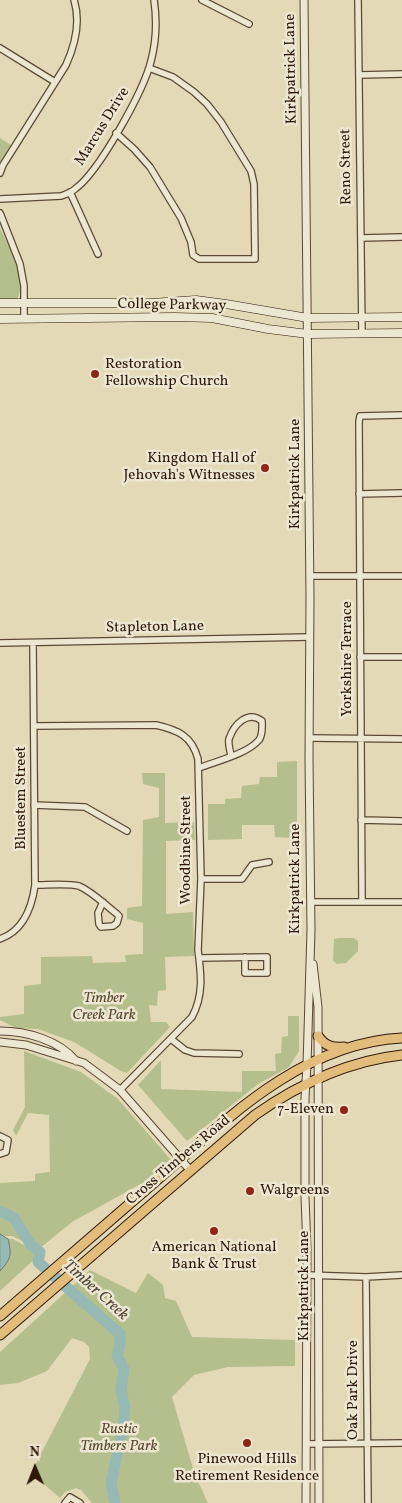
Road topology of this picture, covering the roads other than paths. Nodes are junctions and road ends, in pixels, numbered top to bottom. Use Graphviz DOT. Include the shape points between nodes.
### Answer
graph roads {
  1 [pos="74,0"];
  2 [pos="154,0"];
  3 [pos="202,0"];
  4 [pos="304,0"];
  5 [pos="358,0"];
  6 [pos="249,24"];
  7 [pos="0,48"];
  8 [pos="149,68"];
  9 [pos="402,74"];
  10 [pos="359,75"];
  11 [pos="55,82"];
  12 [pos="116,133"];
  13 [pos="0,173"];
  14 [pos="70,192"];
  15 [pos="0,199"];
  16 [pos="0,213"];
  17 [pos="402,237"];
  18 [pos="361,238"];
  19 [pos="98,254"];
  20 [pos="125,302"];
  21 [pos="0,303"];
  22 [pos="24,303"];
  23 [pos="402,317"];
  24 [pos="125,318"];
  25 [pos="308,318"];
  26 [pos="362,318"];
  27 [pos="0,319"];
  28 [pos="24,319"];
  29 [pos="402,333"];
  30 [pos="308,334"];
  31 [pos="362,334"];
  32 [pos="402,415"];
  33 [pos="402,493"];
  34 [pos="359,494"];
  35 [pos="310,576"];
  36 [pos="360,576"];
  37 [pos="402,576"];
  38 [pos="310,637"];
  39 [pos="0,643"];
  40 [pos="33,643"];
  41 [pos="402,657"];
  42 [pos="360,658"];
  43 [pos="34,726"];
  44 [pos="310,738"];
  45 [pos="361,739"];
  46 [pos="402,739"];
  47 [pos="231,755"];
  48 [pos="199,768"];
  49 [pos="34,805"];
  50 [pos="361,820"];
  51 [pos="402,821"];
  52 [pos="127,830"];
  53 [pos="270,862"];
  54 [pos="201,879"];
  55 [pos="35,884"];
  56 [pos="103,902"];
  57 [pos="311,902"];
  58 [pos="362,902"];
  59 [pos="402,902"];
  60 [pos="0,939"];
  61 [pos="310,949"];
  62 [pos="199,958"];
  63 [pos="245,958"];
  64 [pos="0,1031"];
  65 [pos="318,1036"];
  66 [pos="402,1038"];
  67 [pos="171,1039"];
  68 [pos="0,1042"];
  69 [pos="354,1047"];
  70 [pos="239,1054"];
  71 [pos="402,1055"];
  72 [pos="318,1060"];
  73 [pos="76,1061"];
  74 [pos="307,1066"];
  75 [pos="318,1077"];
  76 [pos="306,1084"];
  77 [pos="120,1090"];
  78 [pos="0,1136"];
  79 [pos="0,1154"];
  80 [pos="180,1159"];
  81 [pos="190,1170"];
  82 [pos="304,1197"];
  83 [pos="319,1199"];
  84 [pos="307,1275"];
  85 [pos="319,1275"];
  86 [pos="402,1275"];
  87 [pos="366,1277"];
  88 [pos="0,1316"];
  89 [pos="0,1335"];
  90 [pos="402,1443"];
  91 [pos="306,1444"];
  92 [pos="319,1444"];
  93 [pos="367,1444"];
  94 [pos="65,1503"];
  95 [pos="80,1503"];
  96 [pos="306,1503"];
  97 [pos="319,1503"];
  98 [pos="368,1503"];
  1 -- 11 [label="street" via="75,41"];
  2 -- 8 [label="street, Marcus Drive" via="156,19"];
  3 -- 6 [label="street"];
  4 -- 25 [label="street, Kirkpatrick Lane"];
  5 -- 10 [label="street, Reno Street"];
  7 -- 11 [label="street"];
  8 -- 12 [label="street, Marcus Drive" via="136,102"];
  8 -- 12 [label="street" via="173,77 207,104 252,171 255,259 199,259 193,255 181,218 150,167"];
  9 -- 10 [label="street"];
  10 -- 18 [label="street, Reno Street"];
  11 -- 13 [label="street"];
  12 -- 14 [label="street, Marcus Drive" via="82,183"];
  14 -- 15 [label="street" via="61,196"];
  14 -- 19 [label="street"];
  16 -- 22 [label="street" via="20,264"];
  17 -- 18 [label="street"];
  18 -- 26 [label="street, Reno Street"];
  20 -- 22 [label="main road"];
  20 -- 24 [label="main road"];
  20 -- 25 [label="main road" via="196,300"];
  21 -- 22 [label="main road"];
  22 -- 28 [label="street"];
  23 -- 26 [label="main road"];
  24 -- 28 [label="main road, College Parkway"];
  24 -- 30 [label="main road, College Parkway" via="212,318"];
  25 -- 26 [label="main road"];
  25 -- 30 [label="street, Kirkpatrick Lane"];
  26 -- 31 [label="street, Reno Street"];
  27 -- 28 [label="main road, College Parkway"];
  29 -- 31 [label="main road, College Parkway"];
  30 -- 31 [label="main road, College Parkway"];
  30 -- 35 [label="street, Kirkpatrick Lane"];
  32 -- 34 [label="street, Yorkshire Terrace" via="360,416"];
  33 -- 34 [label="street"];
  34 -- 36 [label="street, Yorkshire Terrace"];
  35 -- 36 [label="street"];
  35 -- 38 [label="street, Kirkpatrick Lane"];
  36 -- 37 [label="street"];
  36 -- 42 [label="street, Yorkshire Terrace"];
  38 -- 40 [label="street, Stapleton Lane"];
  38 -- 44 [label="street, Kirkpatrick Lane"];
  39 -- 40 [label="street, Stapleton Lane"];
  40 -- 43 [label="street, Bluestem Street"];
  41 -- 42 [label="street"];
  42 -- 45 [label="street, Yorkshire Terrace"];
  43 -- 48 [label="street, Woodbine Street" via="156,725 174,729 190,741"];
  43 -- 49 [label="street, Bluestem Street"];
  44 -- 45 [label="street"];
  44 -- 57 [label="street, Kirkpatrick Lane"];
  45 -- 46 [label="street"];
  45 -- 50 [label="street, Yorkshire Terrace"];
  47 -- 47 [label="street" via="238,755 260,739 262,721 257,717 248,716 240,721 229,740"];
  47 -- 48 [label="street"];
  48 -- 54 [label="street, Woodbine Street"];
  49 -- 52 [label="street" via="84,807"];
  49 -- 55 [label="street, Bluestem Street"];
  50 -- 51 [label="street"];
  50 -- 58 [label="street, Yorkshire Terrace"];
  53 -- 54 [label="street" via="252,865 242,879"];
  54 -- 62 [label="street, Woodbine Street"];
  55 -- 56 [label="street" via="77,886"];
  55 -- 60 [label="street, Bluestem Street" via="26,916 18,927"];
  56 -- 56 [label="street" via="119,916 113,926 101,927 98,924"];
  57 -- 58 [label="street"];
  57 -- 61 [label="street, Kirkpatrick Lane"];
  58 -- 59 [label="street"];
  61 -- 65 [label="street, Kirkpatrick Lane" via="318,1007"];
  61 -- 74 [label="street, Kirkpatrick Lane"];
  62 -- 63 [label="street"];
  62 -- 67 [label="street, Woodbine Street" via="199,1001 192,1017"];
  63 -- 63 [label="street" via="267,957 267,973 246,973"];
  64 -- 73 [label="street" via="17,1031 39,1037 69,1052"];
  65 -- 69 [label="main road" via="323,1043 336,1048"];
  65 -- 72 [label="street, Kirkpatrick Lane"];
  66 -- 69 [label="main road, Cross Timbers Road"];
  67 -- 70 [label="street" via="194,1053"];
  67 -- 77 [label="street, Woodbine Street"];
  68 -- 73 [label="street" via="26,1045"];
  69 -- 72 [label="main road, Cross Timbers Road"];
  71 -- 75 [label="main road, Cross Timbers Road" via="356,1063"];
  72 -- 74 [label="main road, Cross Timbers Road"];
  72 -- 75 [label="street, Kirkpatrick Lane"];
  73 -- 77 [label="street" via="84,1063"];
  74 -- 76 [label="street, Kirkpatrick Lane"];
  74 -- 80 [label="main road, Cross Timbers Road" via="243,1106"];
  75 -- 76 [label="main road, Cross Timbers Road"];
  75 -- 83 [label="street, Kirkpatrick Lane"];
  76 -- 81 [label="main road, Cross Timbers Road" via="255,1115"];
  76 -- 82 [label="street, Kirkpatrick Lane"];
  77 -- 80 [label="street"];
  78 -- 79 [label="street" via="8,1140 8,1146 6,1152"];
  80 -- 81 [label="street"];
  80 -- 88 [label="main road, Cross Timbers Road"];
  81 -- 89 [label="main road, Cross Timbers Road"];
  82 -- 83 [label="street"];
  82 -- 84 [label="street, Kirkpatrick Lane"];
  83 -- 85 [label="street, Kirkpatrick Lane"];
  84 -- 85 [label="street"];
  84 -- 91 [label="street, Kirkpatrick Lane"];
  85 -- 87 [label="street"];
  85 -- 92 [label="street, Kirkpatrick Lane"];
  86 -- 87 [label="street"];
  87 -- 93 [label="street, Oak Park Drive"];
  90 -- 93 [label="street"];
  91 -- 92 [label="street"];
  91 -- 96 [label="street, Kirkpatrick Lane"];
  92 -- 93 [label="street"];
  92 -- 97 [label="street, Kirkpatrick Lane"];
  93 -- 98 [label="street, Oak Park Drive"];
  94 -- 95 [label="street" via="70,1497"];
}
